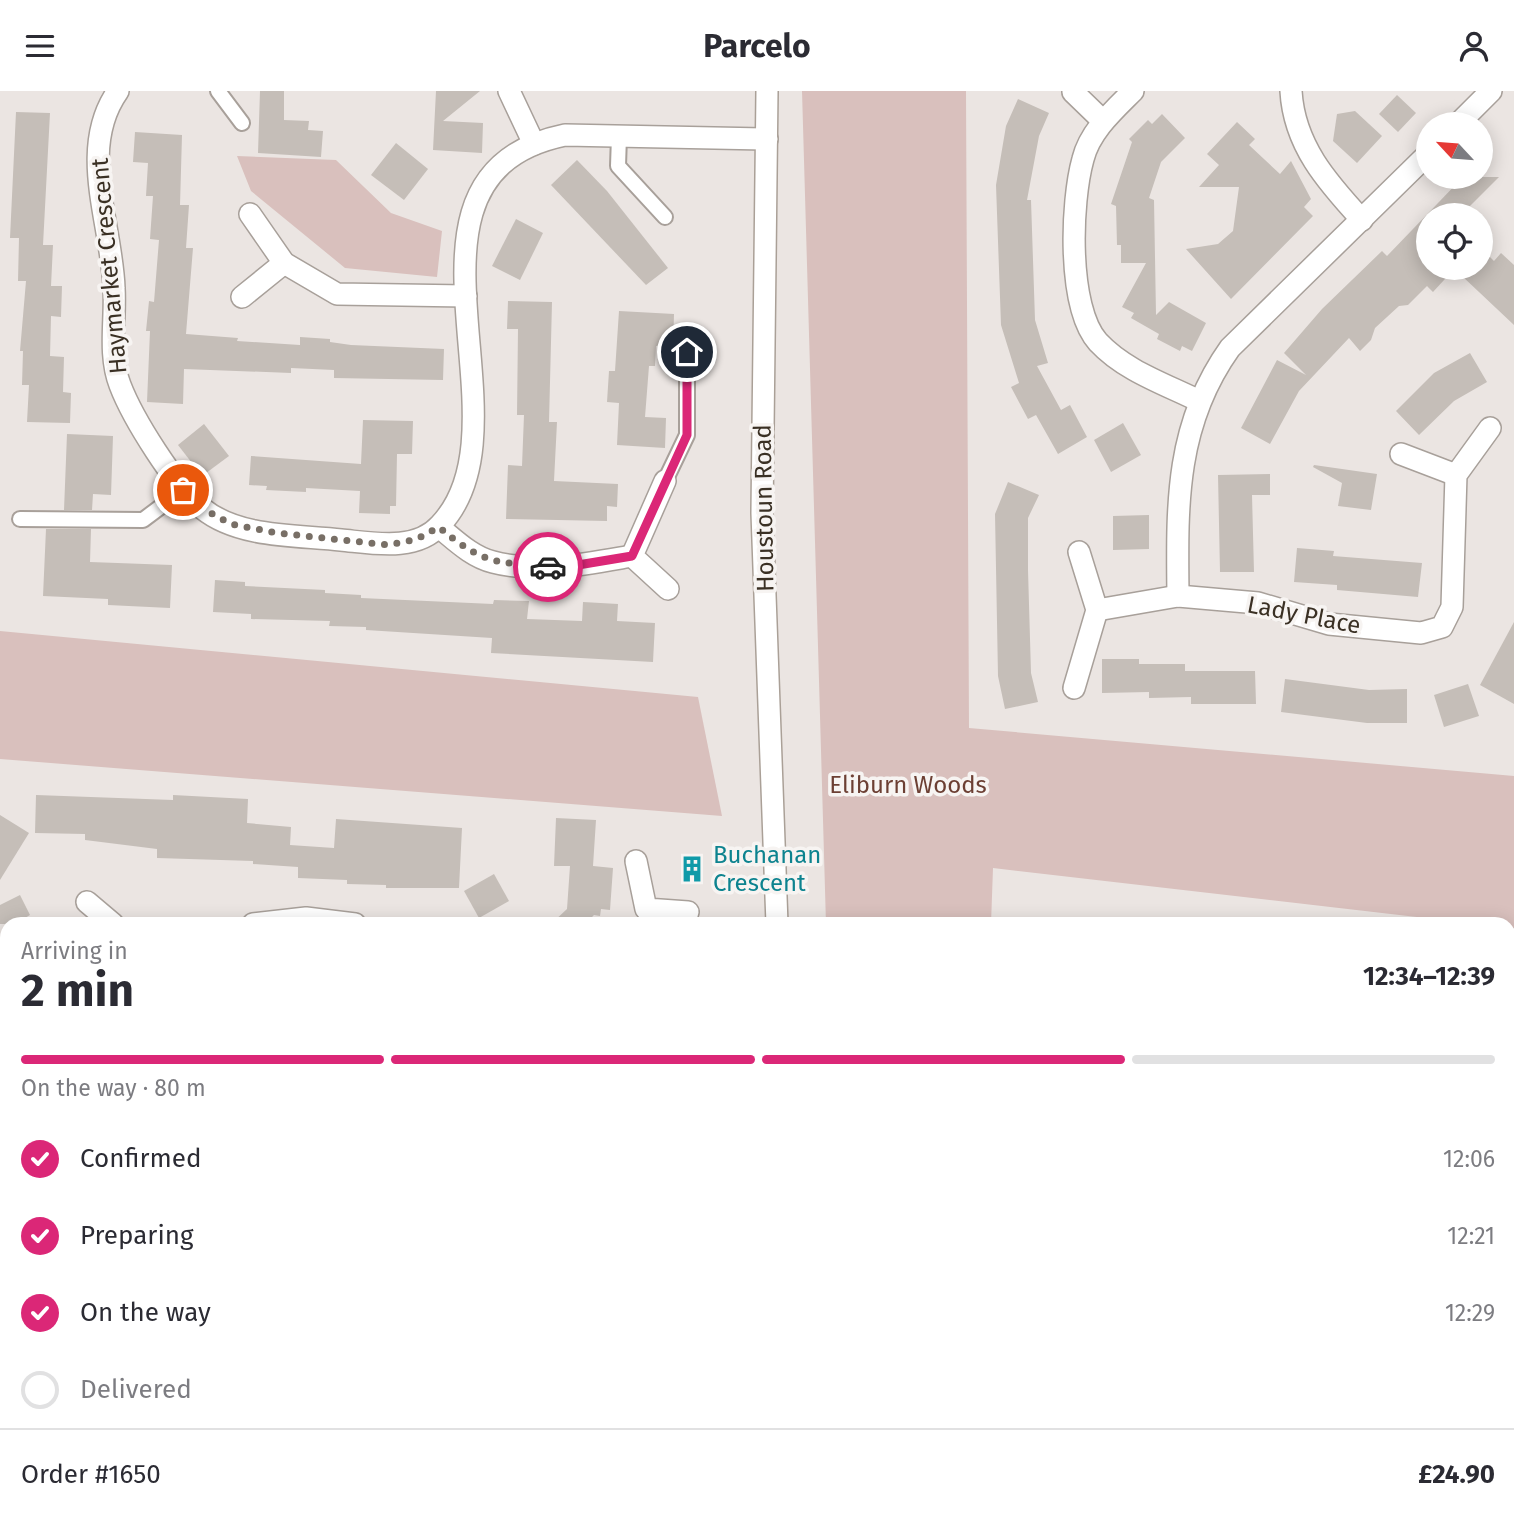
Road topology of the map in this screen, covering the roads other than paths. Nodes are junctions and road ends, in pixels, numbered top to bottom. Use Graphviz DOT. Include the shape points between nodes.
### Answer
graph roads {
  1 [pos="118,91"];
  2 [pos="218,91"];
  3 [pos="509,91"];
  4 [pos="767,91"];
  5 [pos="1133,91"];
  6 [pos="1291,91"];
  7 [pos="1491,91"];
  8 [pos="1073,92"];
  9 [pos="1470,112"];
  10 [pos="1103,121"];
  11 [pos="242,123"];
  12 [pos="619,136"];
  13 [pos="767,139"];
  14 [pos="534,144"];
  15 [pos="1416,166"];
  16 [pos="250,214"];
  17 [pos="665,217"];
  18 [pos="1363,220"];
  19 [pos="284,263"];
  20 [pos="466,296"];
  21 [pos="242,297"];
  22 [pos="687,352"];
  23 [pos="1199,401"];
  24 [pos="1490,428"];
  25 [pos="1401,454"];
  26 [pos="1456,475"];
  27 [pos="665,481"];
  28 [pos="183,490"];
  29 [pos="20,519"];
  30 [pos="439,527"];
  31 [pos="1079,552"];
  32 [pos="632,556"];
  33 [pos="668,589"];
  34 [pos="1178,596"];
  35 [pos="1097,610"];
  36 [pos="1074,688"];
  37 [pos="636,861"];
  38 [pos="87,902"];
  39 [pos="688,912"];
  40 [pos="643,916"];
  41 [pos="105,917"];
  42 [pos="777,917"];
  1 -- 28 [label="street, Haymarket Crescent" via="98,141 119,384"];
  2 -- 11 [label="lane"];
  3 -- 14 [label="street"];
  4 -- 13 [label="street, Houstoun Road"];
  5 -- 10 [label="street"];
  6 -- 18 [label="street" via="1295,122 1310,155 1326,181"];
  7 -- 9 [label="street"];
  8 -- 10 [label="street"];
  10 -- 23 [label="street" via="1083,157 1076,207 1076,275 1082,310 1096,340 1121,363"];
  12 -- 13 [label="street"];
  12 -- 14 [label="street" via="565,135"];
  12 -- 17 [label="lane" via="618,166"];
  13 -- 42 [label="street, Houstoun Road" via="762,513"];
  14 -- 20 [label="street" via="505,162 482,191 468,226"];
  15 -- 18 [label="street"];
  16 -- 19 [label="street"];
  18 -- 23 [label="street" via="1230,348"];
  19 -- 20 [label="street" via="337,294"];
  19 -- 21 [label="street"];
  20 -- 30 [label="street" via="474,450 462,493"];
  22 -- 27 [label="lane" via="687,435"];
  23 -- 34 [label="street" via="1177,498"];
  24 -- 26 [label="street"];
  25 -- 26 [label="street"];
  26 -- 34 [label="street, Lady Place" via="1452,607 1442,627 1422,633 1329,624 1258,603"];
  27 -- 32 [label="street"];
  28 -- 29 [label="lane" via="143,520"];
  28 -- 30 [label="street, Haymarket Crescent" via="205,510 231,524 277,533 389,545 417,539"];
  30 -- 32 [label="street" via="462,547 492,562 560,568"];
  31 -- 35 [label="street"];
  32 -- 33 [label="street"];
  34 -- 35 [label="street, Lady Place"];
  35 -- 36 [label="street"];
  37 -- 40 [label="street"];
  38 -- 41 [label="street"];
  39 -- 40 [label="street"];
}
